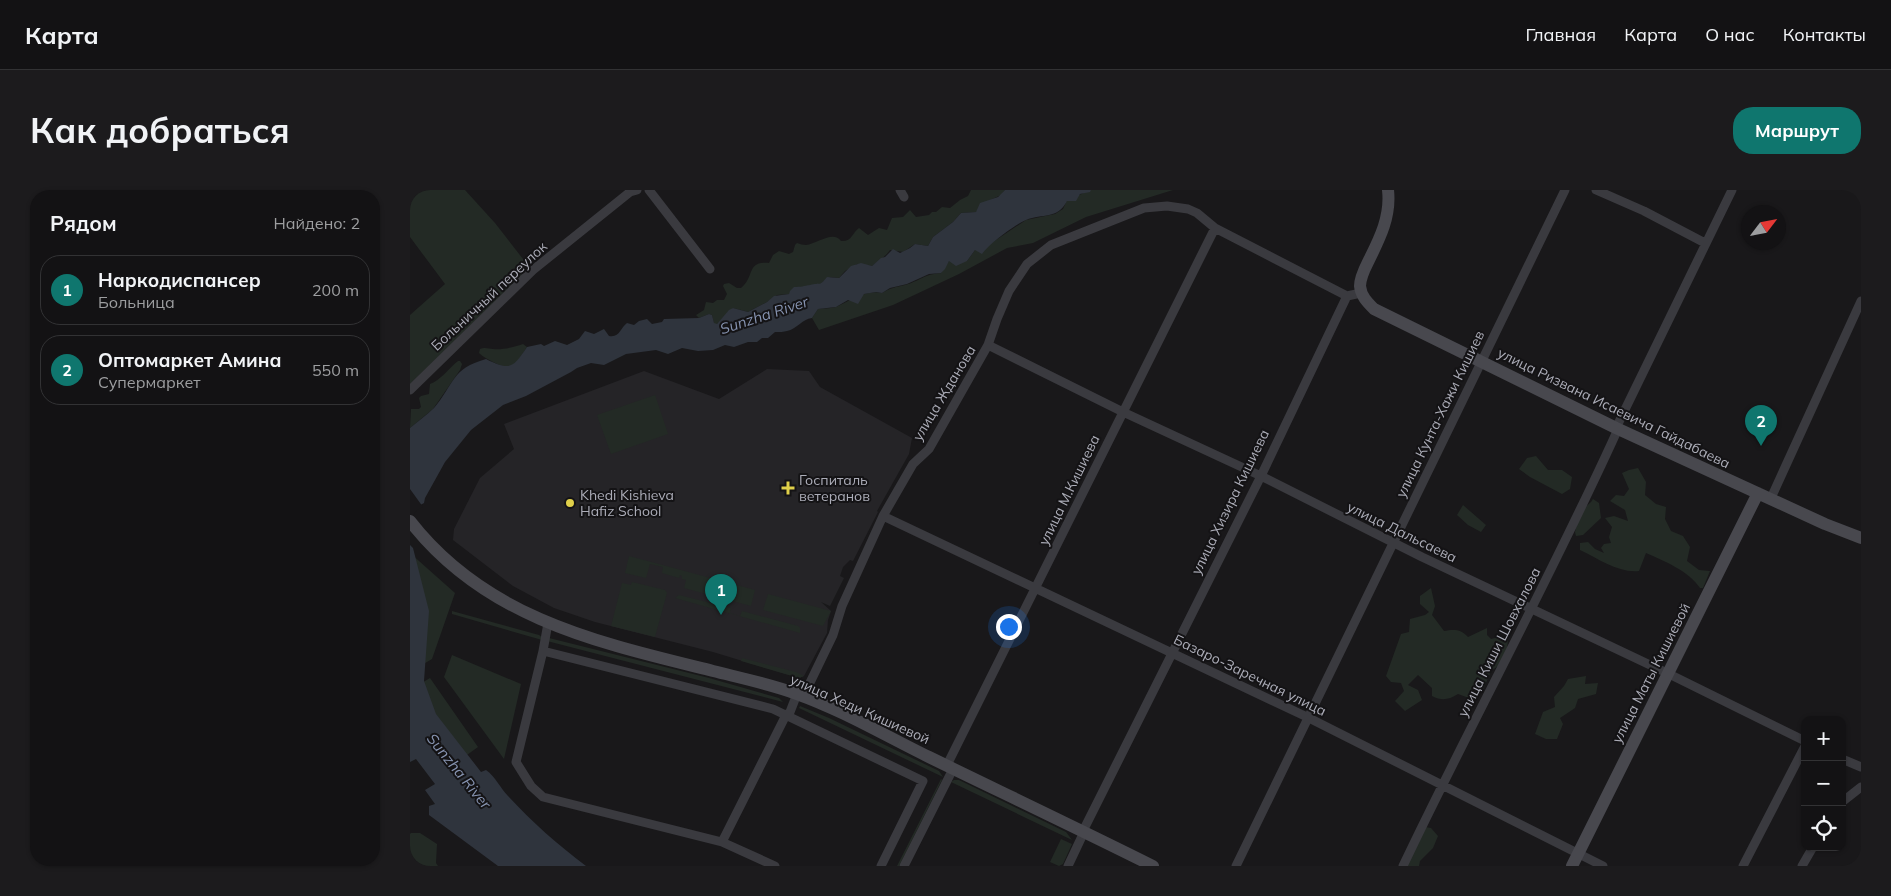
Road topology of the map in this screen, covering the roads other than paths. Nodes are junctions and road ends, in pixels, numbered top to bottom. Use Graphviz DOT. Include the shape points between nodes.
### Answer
graph roads {
  1 [pos="637,190"];
  2 [pos="649,190"];
  3 [pos="1388,190"];
  4 [pos="1565,190"];
  5 [pos="1596,190"];
  6 [pos="1732,190"];
  7 [pos="1215,228"];
  8 [pos="1705,243"];
  9 [pos="710,269"];
  10 [pos="1361,293"];
  11 [pos="1347,296"];
  12 [pos="1861,300"];
  13 [pos="988,345"];
  14 [pos="1482,361"];
  15 [pos="410,390"];
  16 [pos="1123,412"];
  17 [pos="1617,428"];
  18 [pos="1261,476"];
  19 [pos="1758,493"];
  20 [pos="1771,498"];
  21 [pos="883,516"];
  22 [pos="410,521"];
  23 [pos="1861,538"];
  24 [pos="1392,542"];
  25 [pos="1036,588"];
  26 [pos="1531,610"];
  27 [pos="548,624"];
  28 [pos="543,651"];
  29 [pos="1173,654"];
  30 [pos="1667,673"];
  31 [pos="800,695"];
  32 [pos="786,715"];
  33 [pos="1307,717"];
  34 [pos="1801,739"];
  35 [pos="1801,754"];
  36 [pos="1846,761"];
  37 [pos="950,767"];
  38 [pos="1861,767"];
  39 [pos="1442,785"];
  40 [pos="1861,787"];
  41 [pos="1846,799"];
  42 [pos="1084,832"];
  43 [pos="722,842"];
  44 [pos="1811,851"];
  45 [pos="1578,854"];
  46 [pos="775,866"];
  47 [pos="881,866"];
  48 [pos="904,866"];
  49 [pos="1068,866"];
  50 [pos="1153,866"];
  51 [pos="1236,866"];
  52 [pos="1403,866"];
  53 [pos="1572,866"];
  54 [pos="1602,866"];
  55 [pos="1743,866"];
  56 [pos="1802,866"];
  1 -- 15 [label="street, Больничный переулок" via="630,192 533,270"];
  2 -- 9 [label="street"];
  3 -- 10 [label="street" via="1386,222 1362,274"];
  4 -- 14 [label="street, улица Кунта-Хажи Кишиев"];
  5 -- 8 [label="street"];
  6 -- 8 [label="street, улица Киши Шовхалова"];
  7 -- 11 [label="street"];
  7 -- 13 [label="street, улица Жданова" via="1188,209 1167,206 1144,208 1051,245 1028,264 1009,291"];
  7 -- 16 [label="street, улица М.Кишиева"];
  8 -- 17 [label="street, улица Киши Шовхалова"];
  10 -- 11 [label="street"];
  10 -- 14 [label="street, улица Ризвана Исаевича Гайдабаева" via="1374,308"];
  11 -- 18 [label="street, улица Хизира Кишиева"];
  12 -- 20 [label="street"];
  13 -- 16 [label="street, улица Дальсаева"];
  13 -- 21 [label="street, улица Жданова" via="929,449 913,464"];
  14 -- 17 [label="street, улица Ризвана Исаевича Гайдабаева"];
  14 -- 24 [label="street, улица Кунта-Хажи Кишиев"];
  16 -- 18 [label="street, улица Дальсаева"];
  16 -- 25 [label="street, улица М.Кишиева"];
  17 -- 19 [label="street, улица Ризвана Исаевича Гайдабаева"];
  17 -- 26 [label="street, улица Киши Шовхалова" via="1583,506"];
  18 -- 24 [label="street, улица Дальсаева"];
  18 -- 29 [label="street, улица Хизира Кишиева"];
  19 -- 20 [label="street, улица Ризвана Исаевича Гайдабаева"];
  19 -- 30 [label="street, улица Маты Кишиевой"];
  20 -- 23 [label="street, улица Ризвана Исаевича Гайдабаева"];
  21 -- 25 [label="street, Базаро-Заречная улица"];
  21 -- 31 [label="street, улица Жданова" via="842,606 833,635"];
  22 -- 27 [label="street, улица Хеди Кишиевой" via="462,573 516,609"];
  24 -- 26 [label="street, улица Дальсаева"];
  24 -- 33 [label="street, улица Кунта-Хажи Кишиев"];
  25 -- 29 [label="street, Базаро-Заречная улица"];
  25 -- 37 [label="street, улица М.Кишиева"];
  26 -- 30 [label="street, улица Дальсаева"];
  26 -- 39 [label="street, улица Киши Шовхалова"];
  27 -- 28 [label="street"];
  27 -- 31 [label="street, улица Хеди Кишиевой" via="595,640"];
  28 -- 32 [label="street"];
  28 -- 43 [label="street" via="516,762 531,786 543,797"];
  29 -- 33 [label="street, Базаро-Заречная улица"];
  29 -- 42 [label="street, улица Хизира Кишиева"];
  30 -- 34 [label="street, улица Дальсаева"];
  30 -- 45 [label="street, улица Маты Кишиевой"];
  31 -- 32 [label="street, улица Жданова"];
  31 -- 37 [label="street, улица Хеди Кишиевой"];
  32 -- 43 [label="street, улица Жданова"];
  32 -- 47 [label="street" via="923,781"];
  33 -- 39 [label="street, Базаро-Заречная улица"];
  33 -- 51 [label="street, улица Кунта-Хажи Кишиев"];
  35 -- 55 [label="street"];
  36 -- 38 [label="street"];
  37 -- 42 [label="street, улица Хеди Кишиевой"];
  37 -- 48 [label="street, улица М.Кишиева"];
  39 -- 45 [label="street, Базаро-Заречная улица"];
  39 -- 52 [label="street, улица Киши Шовхалова"];
  40 -- 41 [label="street"];
  42 -- 49 [label="street, улица Хизира Кишиева"];
  42 -- 50 [label="street, улица Хеди Кишиевой"];
  43 -- 46 [label="street"];
  44 -- 56 [label="street"];
  45 -- 53 [label="street, улица Маты Кишиевой"];
  45 -- 54 [label="street, Базаро-Заречная улица"];
}
